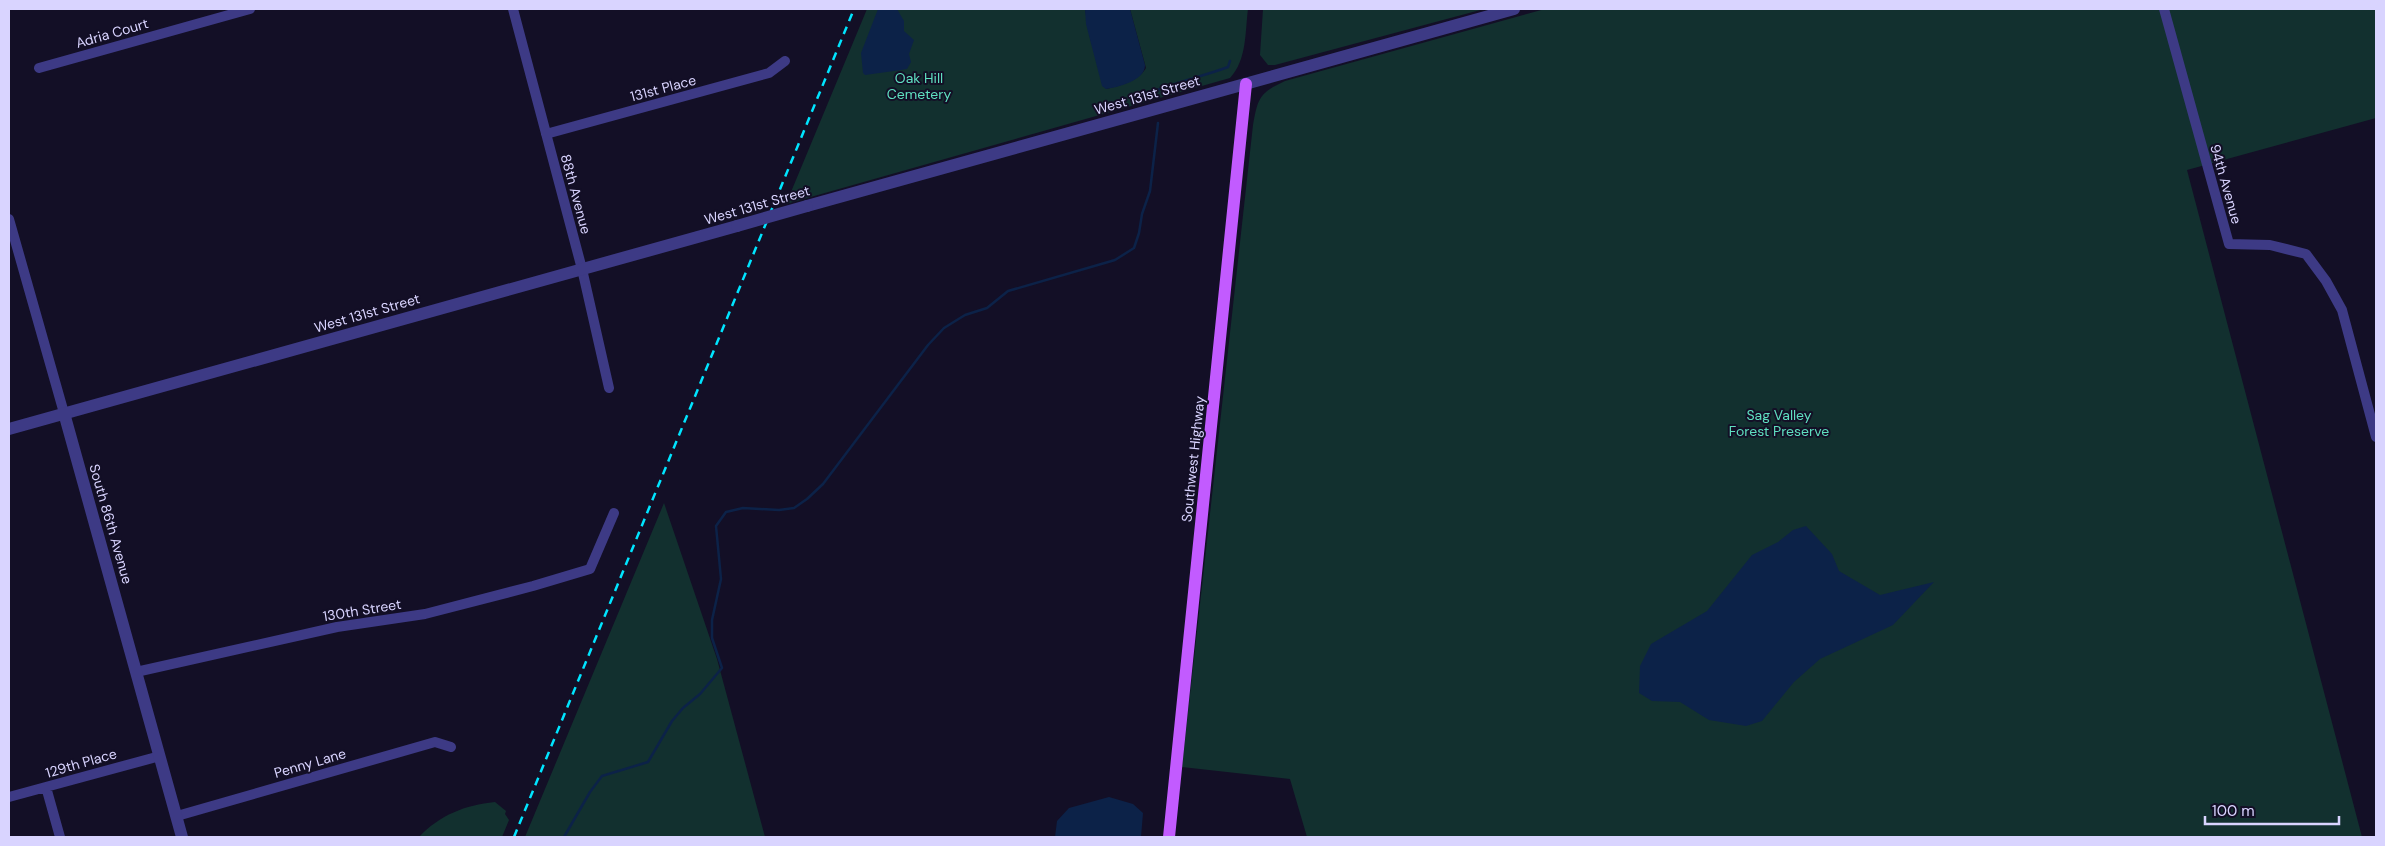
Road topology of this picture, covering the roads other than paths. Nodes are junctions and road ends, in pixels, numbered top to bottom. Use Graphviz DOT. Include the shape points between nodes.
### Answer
graph roads {
  1 [pos="250,9"];
  2 [pos="512,9"];
  3 [pos="1514,9"];
  4 [pos="2164,9"];
  5 [pos="785,61"];
  6 [pos="40,68"];
  7 [pos="1246,84"];
  8 [pos="546,134"];
  9 [pos="9,219"];
  10 [pos="582,269"];
  11 [pos="610,388"];
  12 [pos="64,413"];
  13 [pos="9,429"];
  14 [pos="2376,438"];
  15 [pos="614,513"];
  16 [pos="136,672"];
  17 [pos="451,746"];
  18 [pos="160,756"];
  19 [pos="46,787"];
  20 [pos="9,797"];
  21 [pos="177,816"];
  22 [pos="60,837"];
  23 [pos="182,837"];
  24 [pos="1169,837"];
  1 -- 6 [label="street, Adria Court"];
  2 -- 8 [label="street, 88th Avenue"];
  3 -- 7 [label="street, West 131st Street"];
  4 -- 14 [label="street, 94th Avenue" via="2229,244 2270,245 2306,254 2342,310"];
  5 -- 8 [label="street, 131st Place" via="769,73"];
  7 -- 10 [label="street, West 131st Street, bridge"];
  7 -- 24 [label="main road, Southwest Highway"];
  8 -- 10 [label="street, 88th Avenue"];
  9 -- 12 [label="street, South 86th Avenue"];
  10 -- 11 [label="street, 88th Avenue"];
  10 -- 12 [label="street, West 131st Street"];
  12 -- 13 [label="street, West 131st Street"];
  12 -- 16 [label="street, South 86th Avenue"];
  15 -- 16 [label="street, 130th Street" via="590,569 425,614 337,627"];
  16 -- 18 [label="street, South 86th Avenue"];
  17 -- 21 [label="street, Penny Lane" via="435,742"];
  18 -- 19 [label="street, 129th Place"];
  18 -- 21 [label="street, South 86th Avenue"];
  19 -- 20 [label="street, 129th Place"];
  19 -- 22 [label="street"];
  21 -- 23 [label="street, South 86th Avenue"];
}
